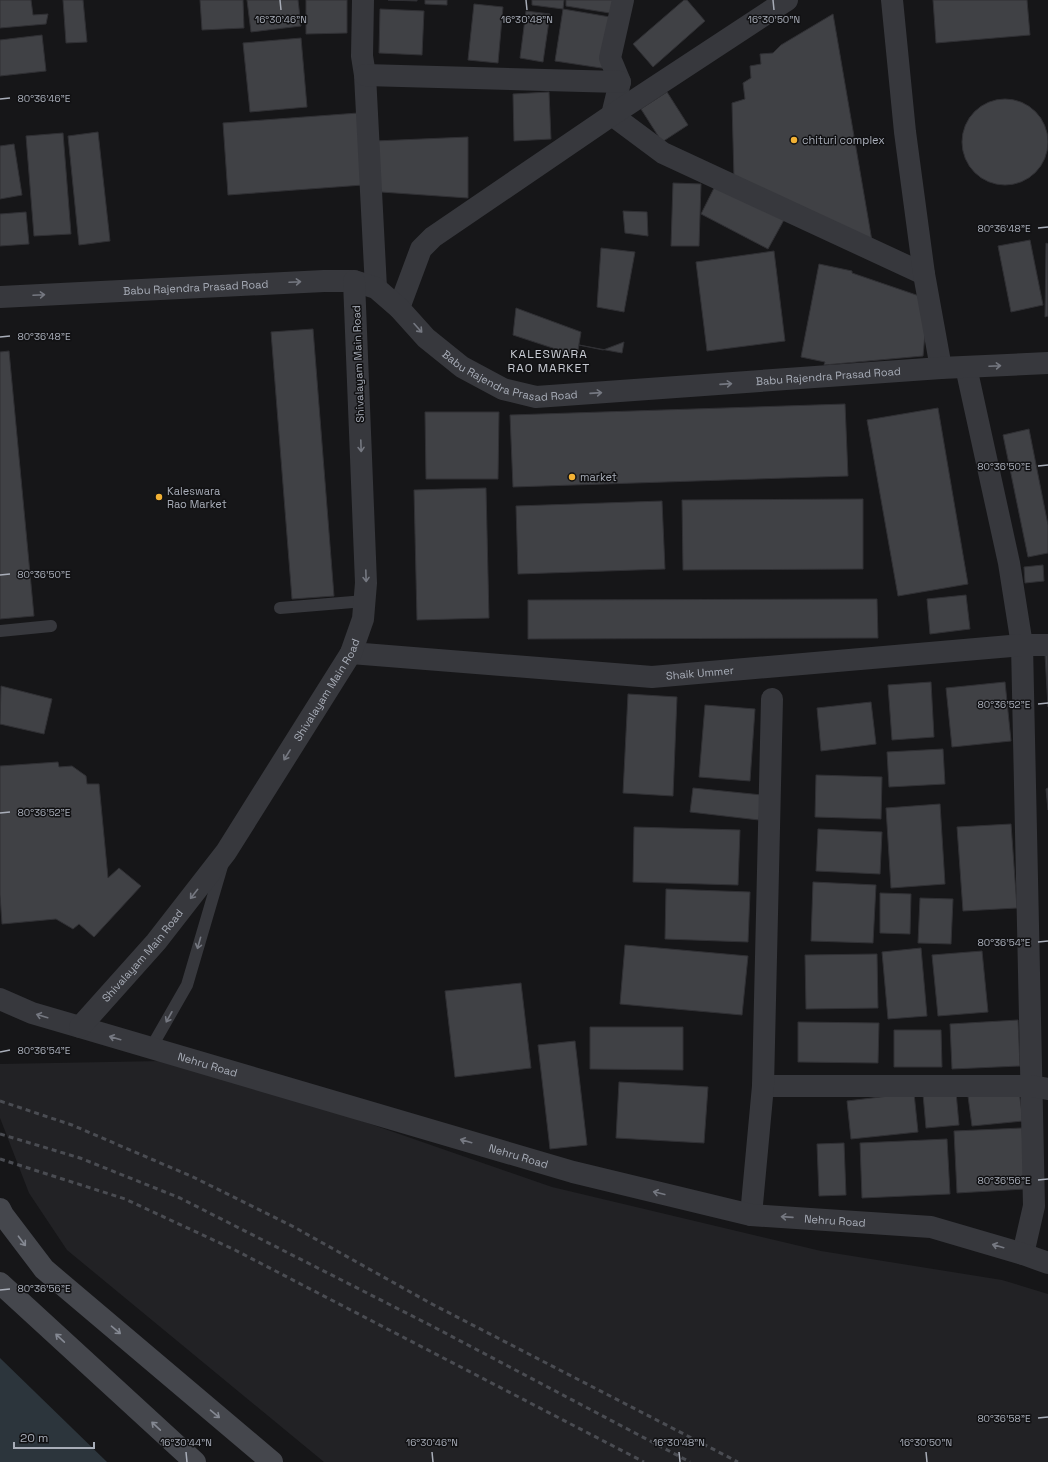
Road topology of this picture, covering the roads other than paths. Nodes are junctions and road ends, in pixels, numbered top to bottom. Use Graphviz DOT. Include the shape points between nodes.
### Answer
graph roads {
  1 [pos="363,0"];
  2 [pos="623,0"];
  3 [pos="787,0"];
  4 [pos="892,0"];
  5 [pos="365,75"];
  6 [pos="620,82"];
  7 [pos="612,115"];
  8 [pos="924,274"];
  9 [pos="354,281"];
  10 [pos="376,288"];
  11 [pos="0,297"];
  12 [pos="399,308"];
  13 [pos="1048,363"];
  14 [pos="966,367"];
  15 [pos="941,368"];
  16 [pos="365,601"];
  17 [pos="280,608"];
  18 [pos="51,626"];
  19 [pos="0,632"];
  20 [pos="1022,645"];
  21 [pos="1048,645"];
  22 [pos="351,653"];
  23 [pos="772,699"];
  24 [pos="226,852"];
  25 [pos="0,999"];
  26 [pos="80,1027"];
  27 [pos="151,1048"];
  28 [pos="763,1086"];
  29 [pos="1040,1088"];
  30 [pos="0,1209"];
  31 [pos="751,1215"];
  32 [pos="1023,1254"];
  33 [pos="1048,1263"];
  34 [pos="0,1283"];
  35 [pos="195,1462"];
  36 [pos="272,1462"];
  1 -- 5 [label="street" via="362,56"];
  2 -- 6 [label="street" via="610,58"];
  3 -- 7 [label="street"];
  4 -- 8 [label="street" via="905,132"];
  5 -- 6 [label="street"];
  5 -- 10 [label="street"];
  6 -- 7 [label="street"];
  7 -- 8 [label="street" via="663,153"];
  7 -- 12 [label="street" via="432,236 420,249"];
  8 -- 15 [label="street"];
  9 -- 10 [label="street, Babu Rajendra Prasad Road"];
  11 -- 9 [label="street, Babu Rajendra Prasad Road, one-way"];
  9 -- 16 [label="street, Shivalayam Main Road, one-way"];
  10 -- 12 [label="street, Babu Rajendra Prasad Road"];
  12 -- 15 [label="street, Babu Rajendra Prasad Road, one-way" via="426,338 462,367 503,389 536,397"];
  14 -- 13 [label="street, Babu Rajendra Prasad Road, one-way"];
  14 -- 15 [label="street, Babu Rajendra Prasad Road"];
  14 -- 20 [label="street" via="1009,563"];
  16 -- 17 [label="lane"];
  16 -- 22 [label="street, Shivalayam Main Road" via="364,619"];
  18 -- 19 [label="lane"];
  20 -- 21 [label="street, Shaik Ummer"];
  20 -- 22 [label="street, Shaik Ummer" via="652,677"];
  20 -- 29 [label="street"];
  22 -- 24 [label="street, Shivalayam Main Road, one-way"];
  23 -- 28 [label="street"];
  24 -- 26 [label="street, Shivalayam Main Road, one-way" via="156,942"];
  24 -- 27 [label="lane, one-way" via="187,985"];
  26 -- 25 [label="street, Nehru Road, one-way" via="32,1013"];
  27 -- 26 [label="street, Nehru Road, one-way"];
  31 -- 27 [label="street, Nehru Road, one-way" via="573,1172"];
  28 -- 29 [label="street"];
  28 -- 31 [label="street"];
  29 -- 32 [label="street" via="1034,1206"];
  30 -- 36 [label="main road, one-way" via="44,1269"];
  32 -- 31 [label="street, Nehru Road, one-way" via="931,1227"];
  32 -- 33 [label="street, Nehru Road"];
  35 -- 34 [label="main road, one-way"];
}
